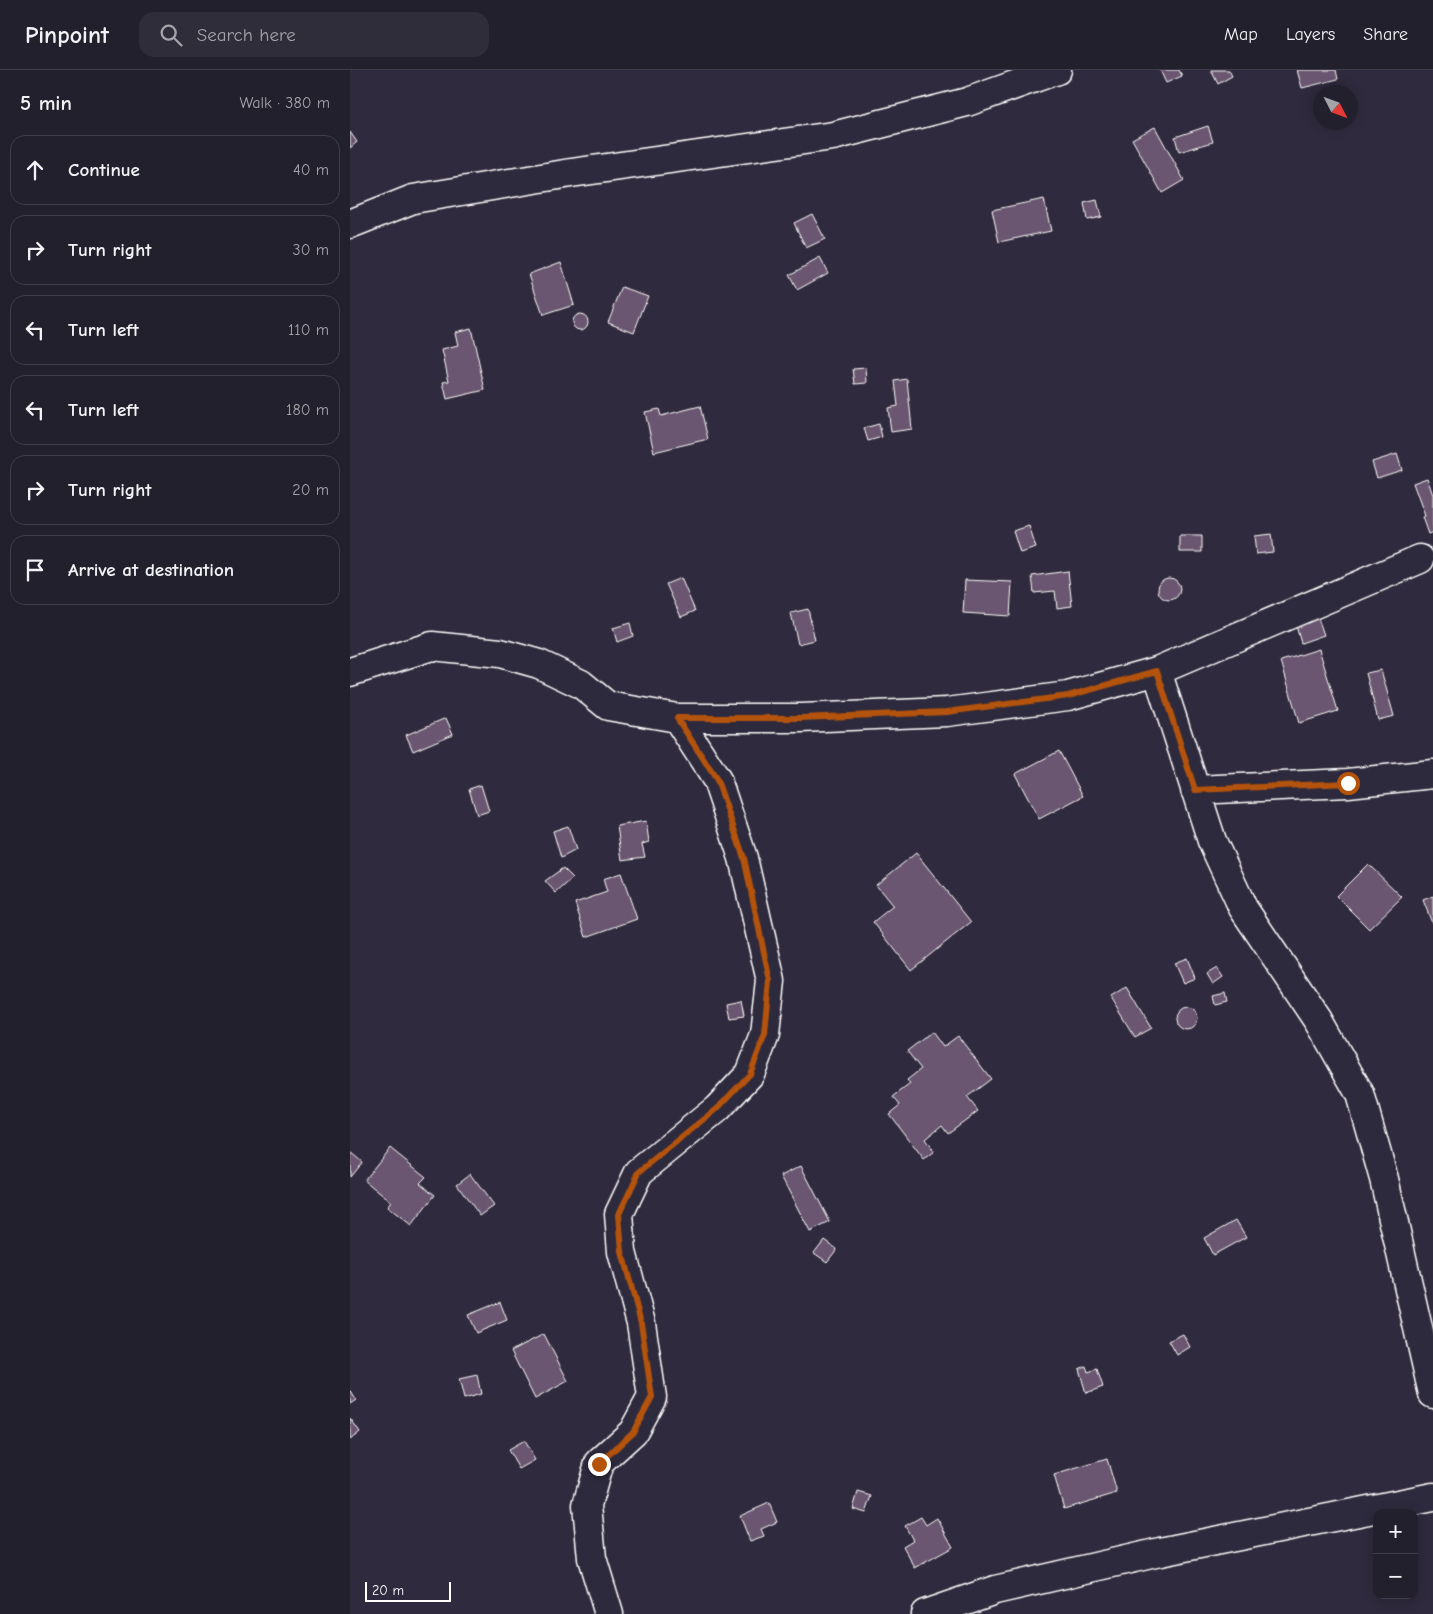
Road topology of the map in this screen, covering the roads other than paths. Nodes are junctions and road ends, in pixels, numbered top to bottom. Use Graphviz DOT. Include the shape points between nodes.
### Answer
graph roads {
  1 [pos="1057,70"];
  2 [pos="350,224"];
  3 [pos="1420,559"];
  4 [pos="1157,671"];
  5 [pos="350,672"];
  6 [pos="677,718"];
  7 [pos="1433,774"];
  8 [pos="1195,790"];
  9 [pos="1433,1394"];
  10 [pos="1433,1497"];
  11 [pos="609,1614"];
  12 [pos="925,1614"];
  1 -- 2 [label="street" via="967,102 833,136 413,199"];
  3 -- 4 [label="street"];
  4 -- 6 [label="street" via="1068,696 947,712 801,718"];
  4 -- 8 [label="street"];
  5 -- 6 [label="street" via="432,646 500,653 539,664 581,684 608,706"];
  6 -- 11 [label="street" via="717,780 744,858 770,981 765,1035 750,1074 717,1109 639,1172 619,1214 622,1252 641,1323 652,1397 633,1432 599,1464 587,1505 592,1558"];
  7 -- 8 [label="street" via="1348,783"];
  8 -- 9 [label="street" via="1212,841 1243,908 1319,1021 1360,1094 1384,1179"];
  10 -- 12 [label="street" via="1160,1552 995,1590"];
}
